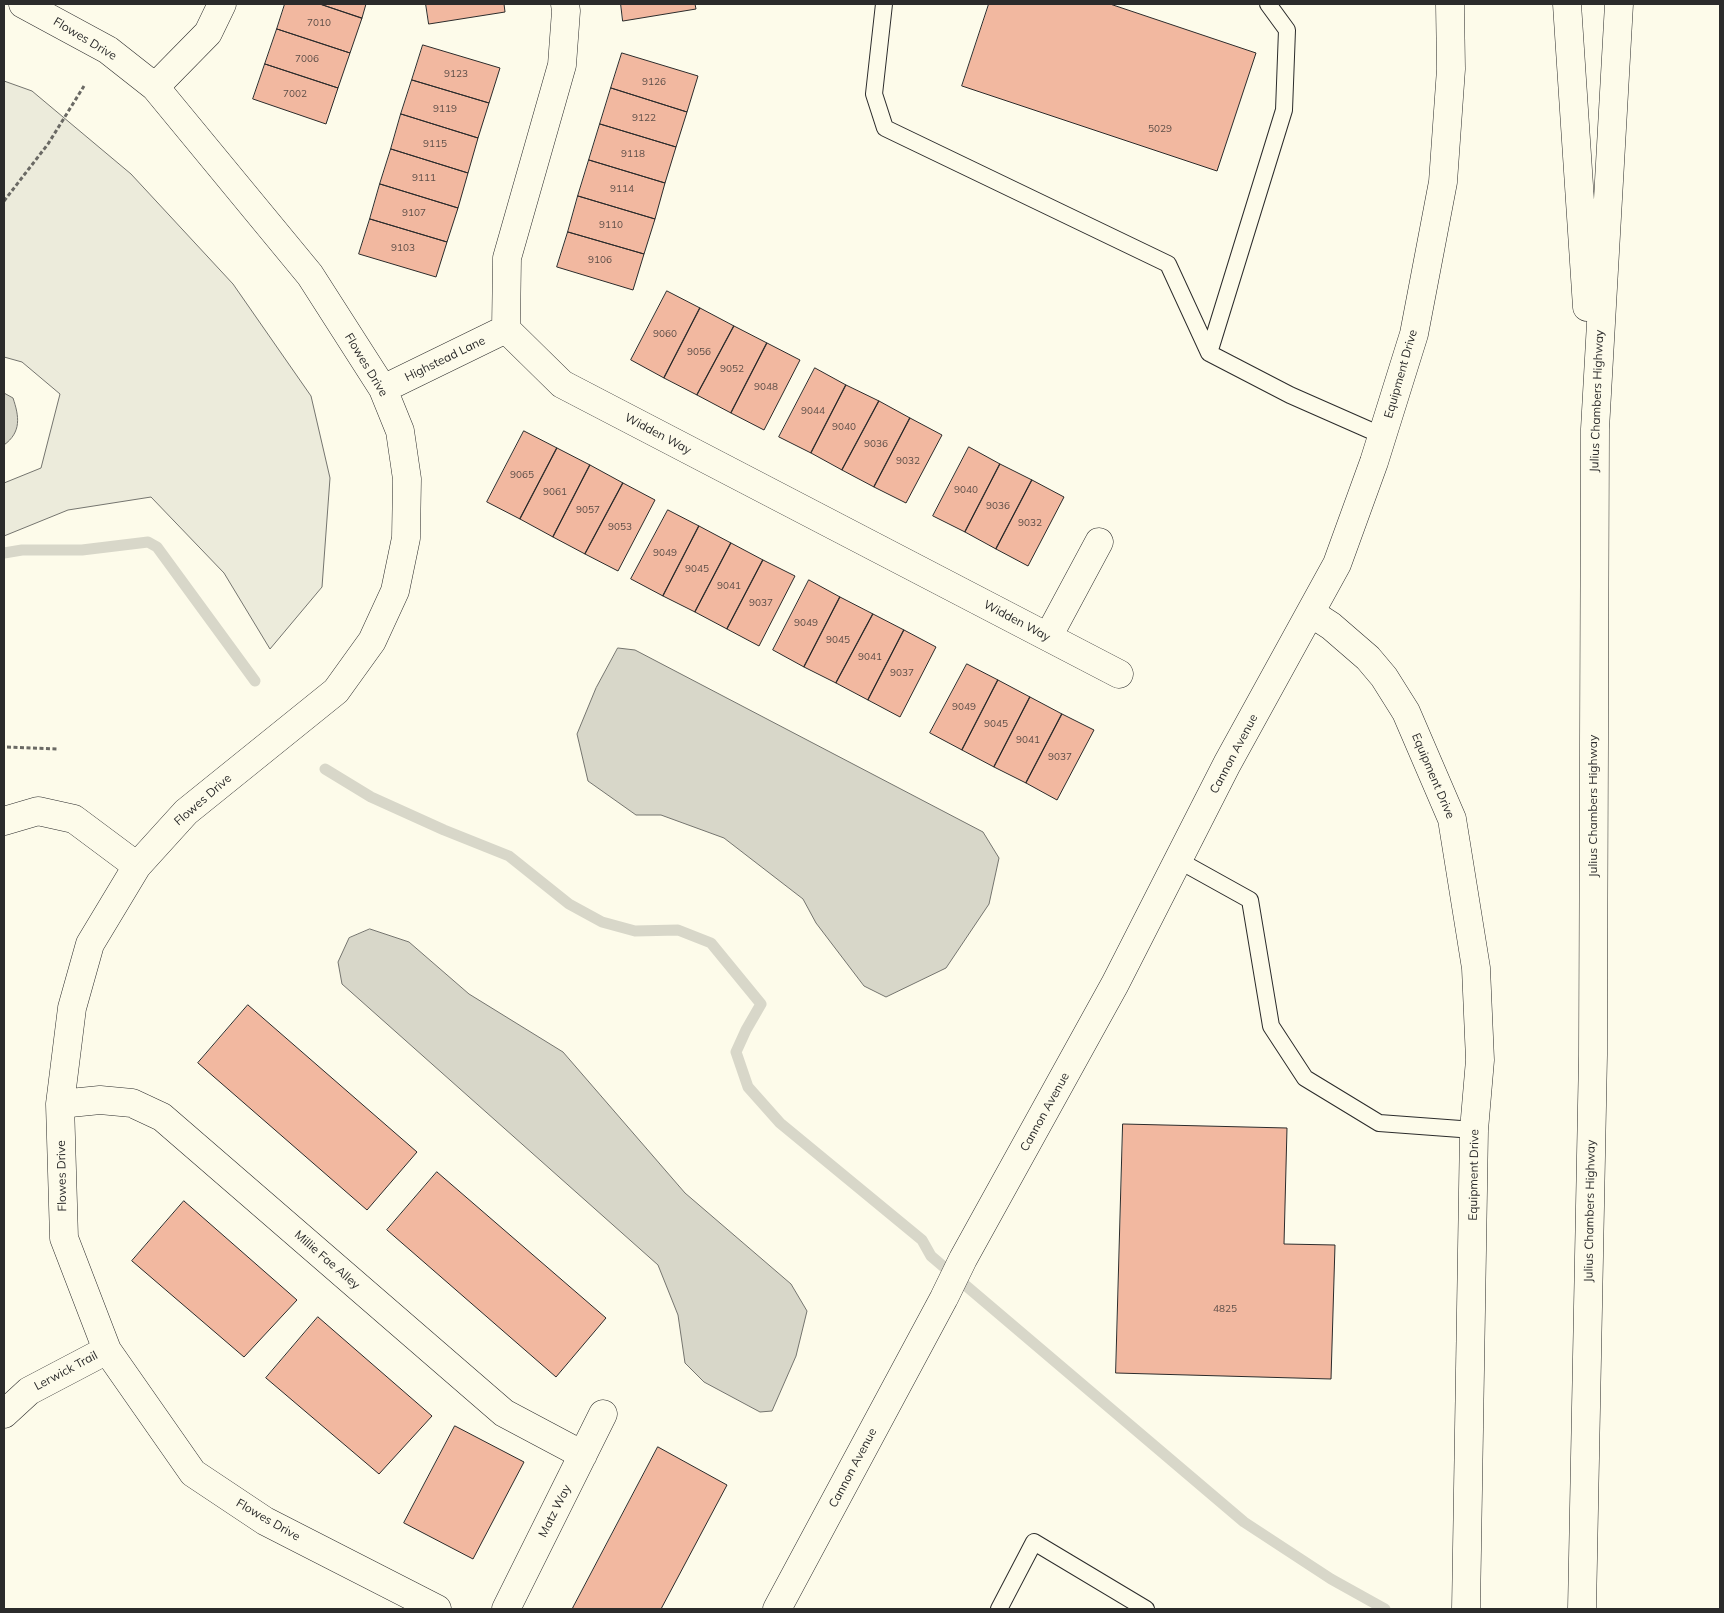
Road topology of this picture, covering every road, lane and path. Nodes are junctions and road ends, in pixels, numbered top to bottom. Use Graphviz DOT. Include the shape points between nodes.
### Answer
graph roads {
  1 [pos="24,4"];
  2 [pos="222,4"];
  3 [pos="565,4"];
  4 [pos="884,4"];
  5 [pos="1268,4"];
  6 [pos="1450,4"];
  7 [pos="1567,4"];
  8 [pos="1619,4"];
  9 [pos="84,86"];
  10 [pos="155,87"];
  11 [pos="4,202"];
  12 [pos="506,329"];
  13 [pos="1209,352"];
  14 [pos="383,389"];
  15 [pos="1595,429"];
  16 [pos="1383,436"];
  17 [pos="1099,542"];
  18 [pos="1311,613"];
  19 [pos="1048,637"];
  20 [pos="1118,674"];
  21 [pos="7,747"];
  22 [pos="59,749"];
  23 [pos="4,821"];
  24 [pos="1178,860"];
  25 [pos="137,866"];
  26 [pos="60,1104"];
  27 [pos="1474,1130"];
  28 [pos="107,1350"];
  29 [pos="4,1414"];
  30 [pos="603,1414"];
  31 [pos="583,1455"];
  32 [pos="437,1609"];
  33 [pos="506,1609"];
  34 [pos="777,1609"];
  35 [pos="999,1609"];
  36 [pos="1146,1609"];
  37 [pos="1466,1609"];
  38 [pos="1582,1609"];
  1 -- 10 [label="main road, Flowes Drive" via="108,50"];
  2 -- 10 [label="main road" via="208,33"];
  3 -- 12 [label="main road" via="562,65 508,258"];
  4 -- 13 [label="lane" via="874,94 885,128 1168,264"];
  5 -- 13 [label="lane" via="1287,30 1284,110"];
  6 -- 16 [label="main road, Equipment Drive" via="1451,69 1443,182 1414,334"];
  7 -- 15 [label="main road"];
  8 -- 15 [label="main road, Julius Chambers Highway"];
  9 -- 11 [label="path" via="48,144"];
  10 -- 14 [label="main road, Flowes Drive" via="310,275"];
  12 -- 14 [label="main road, Highstead Lane"];
  12 -- 19 [label="main road, Widden Way" via="562,384"];
  13 -- 16 [label="lane" via="1290,394"];
  14 -- 25 [label="main road, Flowes Drive" via="400,431 407,479 406,538 395,591 372,641 336,691 186,812"];
  15 -- 38 [label="main road, Julius Chambers Highway" via="1593,1055"];
  16 -- 18 [label="main road, Equipment Drive" via="1337,564"];
  17 -- 19 [label="main road"];
  18 -- 24 [label="main road, Cannon Avenue"];
  18 -- 27 [label="main road, Equipment Drive" via="1368,658 1384,677 1406,712 1452,819 1476,968 1480,1060"];
  19 -- 20 [label="main road, Widden Way"];
  21 -- 22 [label="path"];
  23 -- 25 [label="main road" via="38,811 74,819"];
  24 -- 27 [label="lane" via="1250,900 1271,1026 1305,1078 1379,1123"];
  24 -- 34 [label="main road, Cannon Avenue" via="1116,984 963,1259"];
  25 -- 26 [label="main road, Flowes Drive" via="90,944 72,1008"];
  26 -- 28 [label="main road, Flowes Drive" via="64,1238"];
  26 -- 31 [label="main road, Millie Fae Alley" via="100,1100 132,1103 162,1117 504,1413"];
  27 -- 37 [label="main road, Equipment Drive"];
  28 -- 29 [label="main road, Lerwick Trail" via="29,1391"];
  28 -- 32 [label="main road, Flowes Drive" via="193,1473 265,1521"];
  30 -- 31 [label="main road, Matz Way"];
  31 -- 33 [label="main road, Matz Way"];
  35 -- 36 [label="lane" via="1034,1542"];
}
